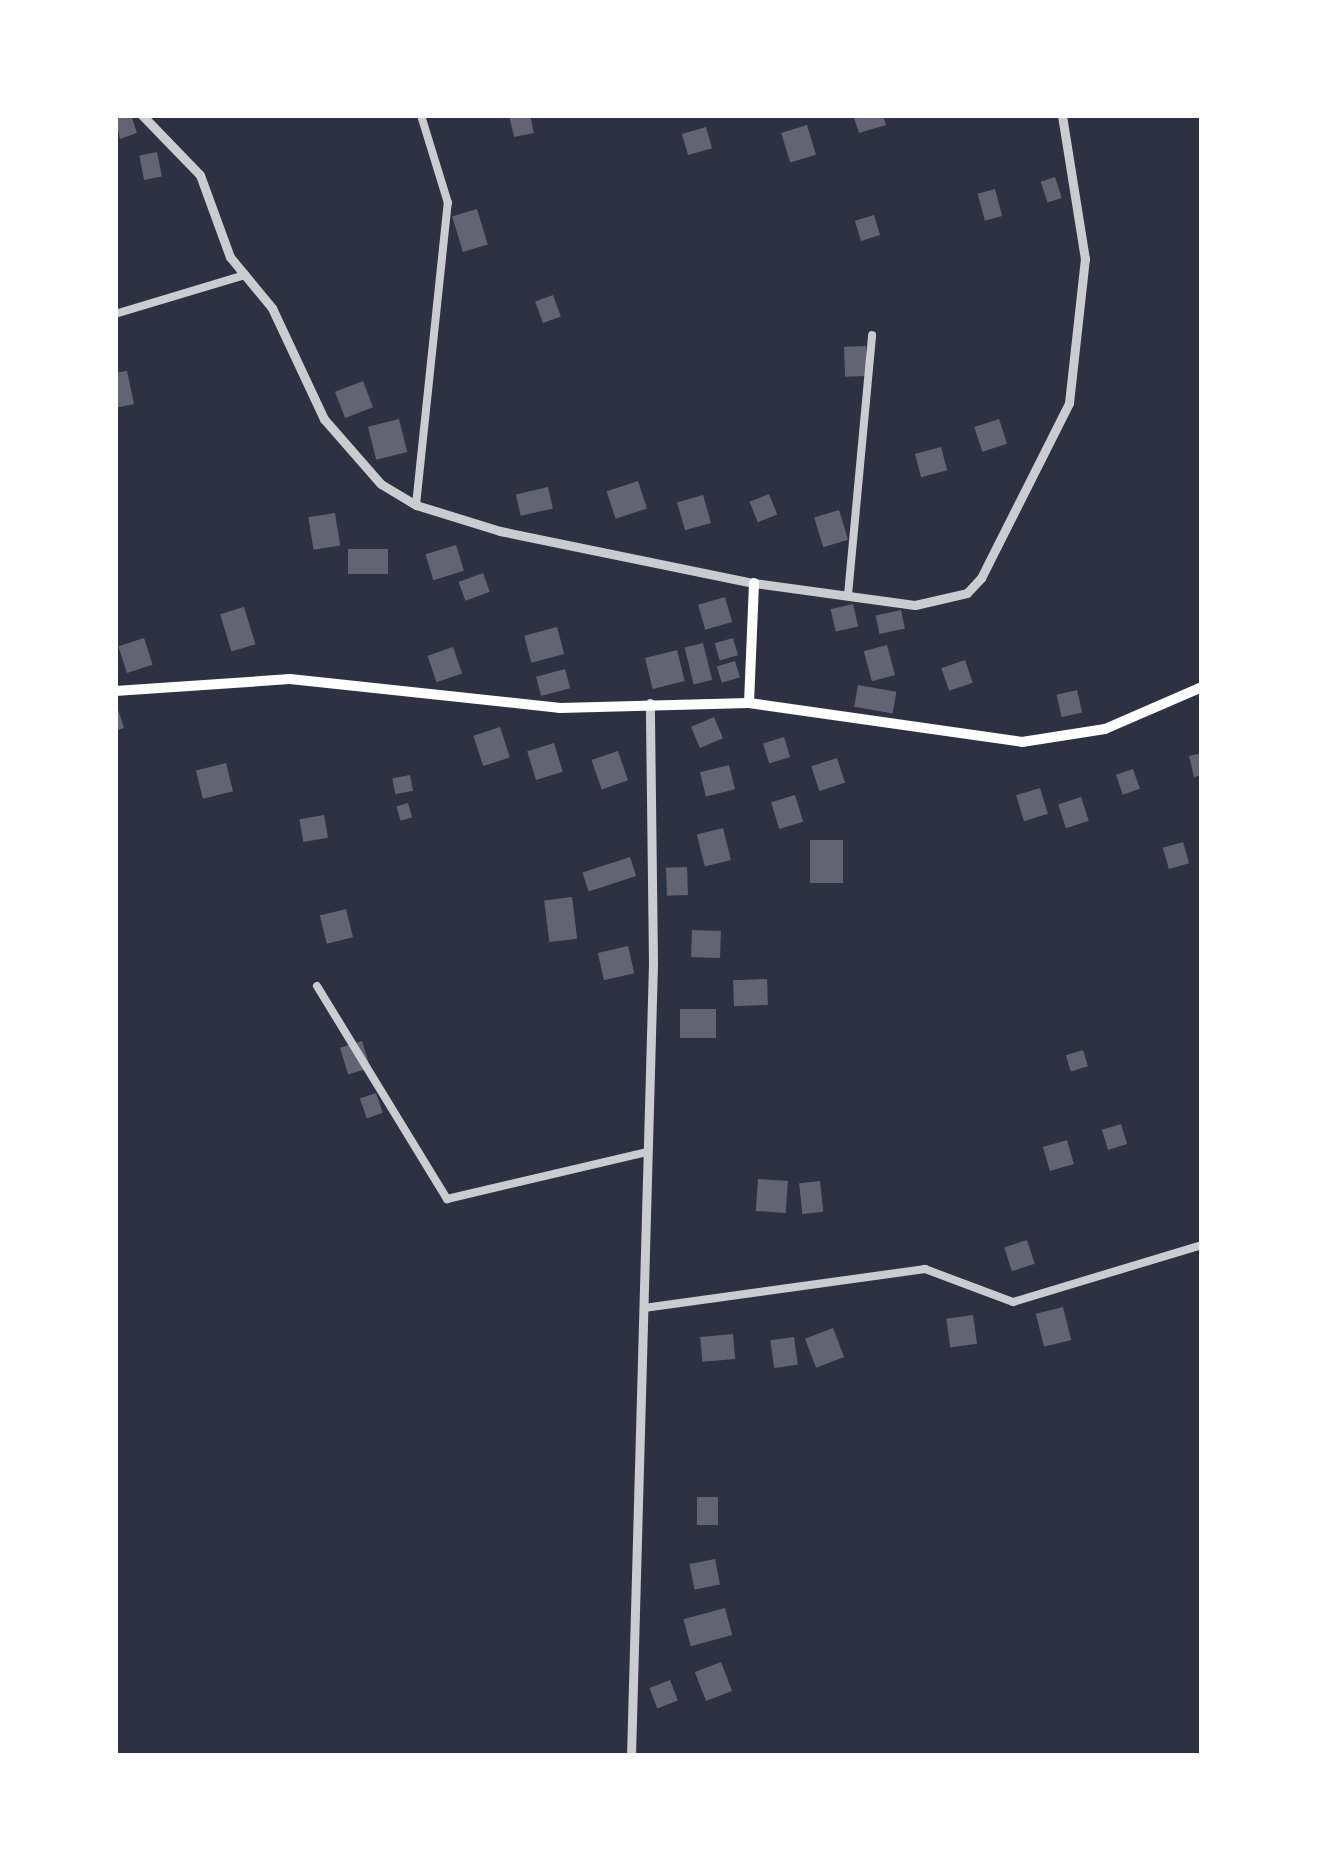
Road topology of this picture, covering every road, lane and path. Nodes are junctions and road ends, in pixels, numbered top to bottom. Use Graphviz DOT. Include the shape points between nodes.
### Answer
graph roads {
  1 [pos="142,115"];
  2 [pos="421,115"];
  3 [pos="1062,115"];
  4 [pos="246,275"];
  5 [pos="115,314"];
  6 [pos="872,335"];
  7 [pos="416,505"];
  8 [pos="754,583"];
  9 [pos="848,595"];
  10 [pos="1202,687"];
  11 [pos="115,691"];
  12 [pos="650,703"];
  13 [pos="749,703"];
  14 [pos="317,986"];
  15 [pos="648,1152"];
  16 [pos="1202,1245"];
  17 [pos="644,1308"];
  18 [pos="631,1756"];
  1 -- 4 [label="street" via="200,174"];
  2 -- 7 [label="street" via="448,203"];
  3 -- 9 [label="street" via="1085,260 1069,403 968,593 915,604"];
  4 -- 5 [label="street"];
  4 -- 7 [label="street" via="272,308 324,419 382,484"];
  6 -- 9 [label="street"];
  7 -- 8 [label="street"];
  8 -- 9 [label="street"];
  8 -- 13 [label="main road"];
  10 -- 13 [label="main road" via="1105,730 1049,741"];
  11 -- 12 [label="main road" via="290,679 560,708"];
  12 -- 13 [label="main road"];
  12 -- 15 [label="street"];
  14 -- 15 [label="street" via="447,1199"];
  15 -- 17 [label="street"];
  16 -- 17 [label="street" via="1013,1302 926,1268"];
  17 -- 18 [label="street"];
}
